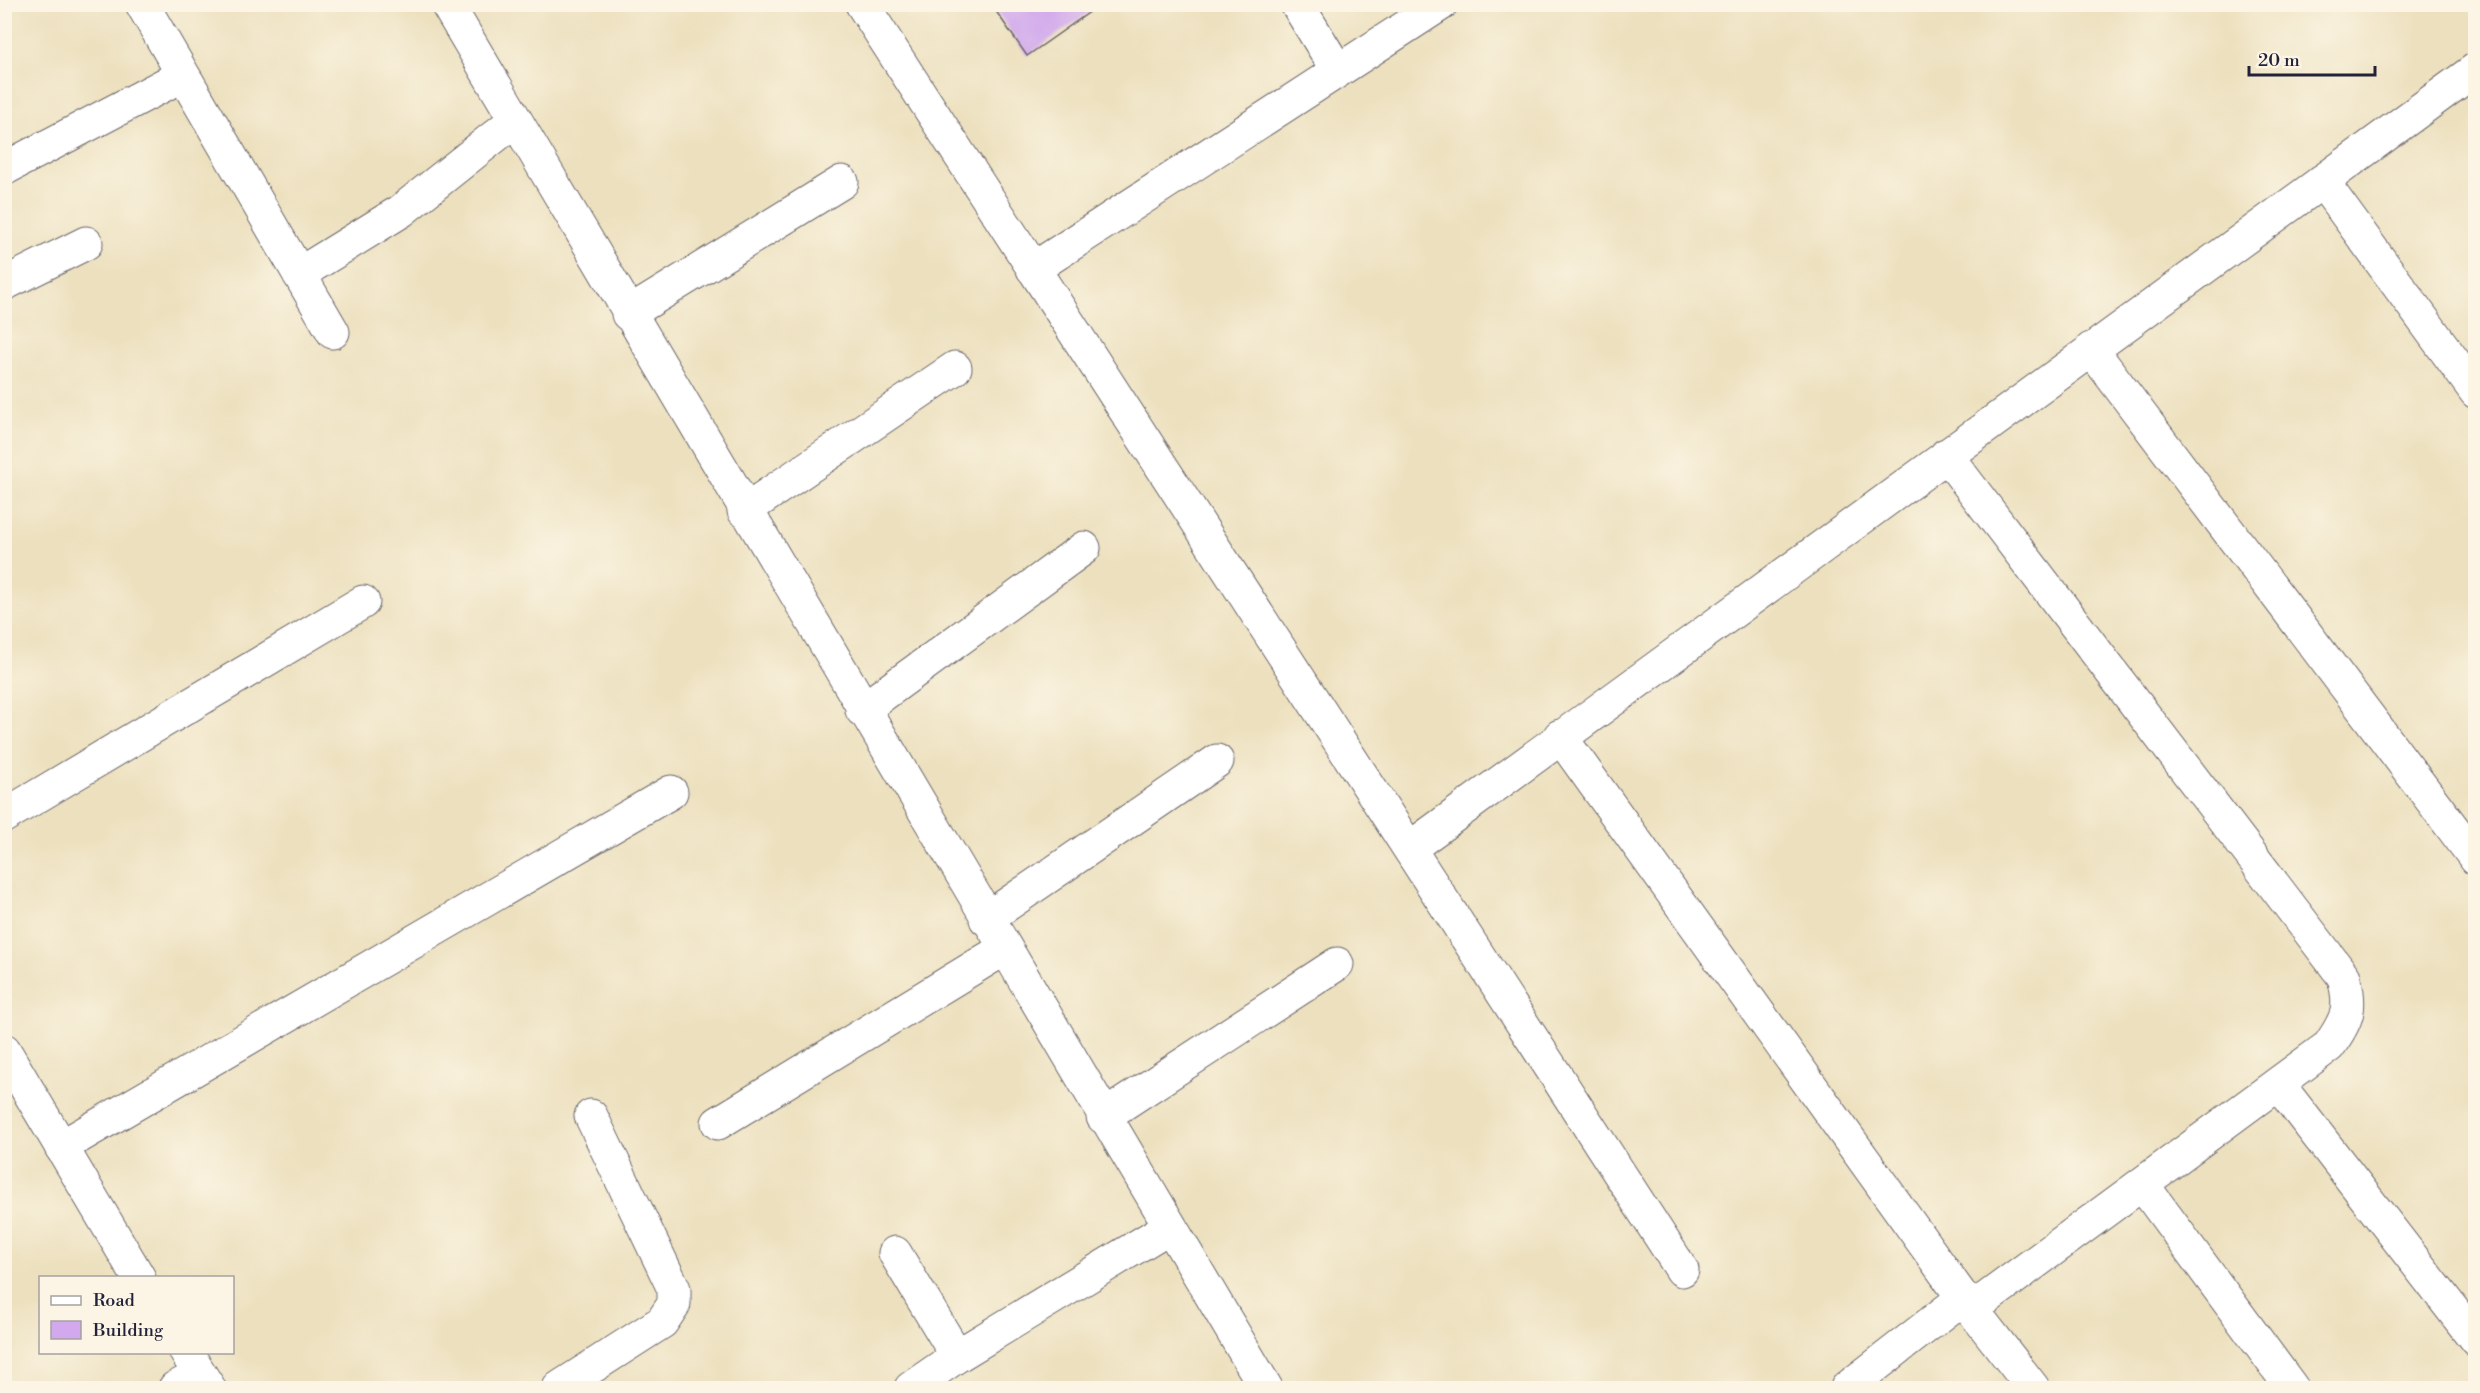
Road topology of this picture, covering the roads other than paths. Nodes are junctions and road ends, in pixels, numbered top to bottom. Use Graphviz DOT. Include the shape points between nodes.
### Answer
graph roads {
  1 [pos="141,4"];
  2 [pos="447,4"];
  3 [pos="862,4"];
  4 [pos="1297,4"];
  5 [pos="1441,4"];
  6 [pos="2475,69"];
  7 [pos="1338,71"];
  8 [pos="183,75"];
  9 [pos="514,121"];
  10 [pos="4,169"];
  11 [pos="2322,181"];
  12 [pos="842,182"];
  13 [pos="86,243"];
  14 [pos="1032,269"];
  15 [pos="299,273"];
  16 [pos="4,284"];
  17 [pos="628,314"];
  18 [pos="333,332"];
  19 [pos="2091,350"];
  20 [pos="955,368"];
  21 [pos="2471,377"];
  22 [pos="1946,455"];
  23 [pos="744,511"];
  24 [pos="1084,548"];
  25 [pos="363,602"];
  26 [pos="862,710"];
  27 [pos="1560,736"];
  28 [pos="1217,761"];
  29 [pos="671,792"];
  30 [pos="4,816"];
  31 [pos="1410,848"];
  32 [pos="2475,859"];
  33 [pos="986,919"];
  34 [pos="1004,950"];
  35 [pos="1337,964"];
  36 [pos="4,1050"];
  37 [pos="2278,1084"];
  38 [pos="591,1116"];
  39 [pos="1103,1117"];
  40 [pos="718,1123"];
  41 [pos="62,1147"];
  42 [pos="2142,1184"];
  43 [pos="1169,1227"];
  44 [pos="895,1253"];
  45 [pos="1682,1270"];
  46 [pos="138,1276"];
  47 [pos="1967,1303"];
  48 [pos="2475,1340"];
  49 [pos="957,1356"];
  50 [pos="559,1389"];
  51 [pos="911,1389"];
  52 [pos="1266,1389"];
  53 [pos="1847,1389"];
  54 [pos="2032,1389"];
  55 [pos="2292,1389"];
  1 -- 8 [label="street"];
  2 -- 9 [label="street"];
  3 -- 14 [label="street"];
  4 -- 7 [label="street"];
  5 -- 7 [label="street"];
  6 -- 11 [label="street"];
  7 -- 14 [label="street"];
  8 -- 10 [label="street"];
  8 -- 15 [label="street"];
  9 -- 15 [label="street" via="401,211"];
  9 -- 17 [label="street"];
  11 -- 19 [label="street"];
  11 -- 21 [label="street"];
  12 -- 17 [label="street"];
  13 -- 16 [label="street"];
  14 -- 31 [label="street"];
  15 -- 18 [label="street"];
  17 -- 23 [label="street"];
  19 -- 22 [label="street"];
  19 -- 32 [label="street"];
  20 -- 23 [label="street"];
  22 -- 27 [label="street"];
  22 -- 37 [label="street" via="2344,976 2350,1001 2346,1022 2330,1046"];
  23 -- 26 [label="street"];
  24 -- 26 [label="street"];
  25 -- 30 [label="street"];
  26 -- 33 [label="street"];
  27 -- 31 [label="street"];
  27 -- 47 [label="street"];
  28 -- 33 [label="street"];
  29 -- 41 [label="street"];
  31 -- 45 [label="street"];
  33 -- 34 [label="street"];
  34 -- 39 [label="street"];
  34 -- 40 [label="street"];
  35 -- 39 [label="street"];
  36 -- 41 [label="street"];
  37 -- 42 [label="street"];
  37 -- 48 [label="street"];
  38 -- 50 [label="street" via="674,1289 674,1304 662,1322"];
  39 -- 43 [label="street"];
  41 -- 46 [label="street"];
  42 -- 47 [label="street"];
  42 -- 55 [label="street"];
  43 -- 49 [label="street"];
  43 -- 52 [label="street"];
  44 -- 49 [label="street"];
  47 -- 53 [label="street"];
  47 -- 54 [label="street"];
  49 -- 51 [label="street"];
}
